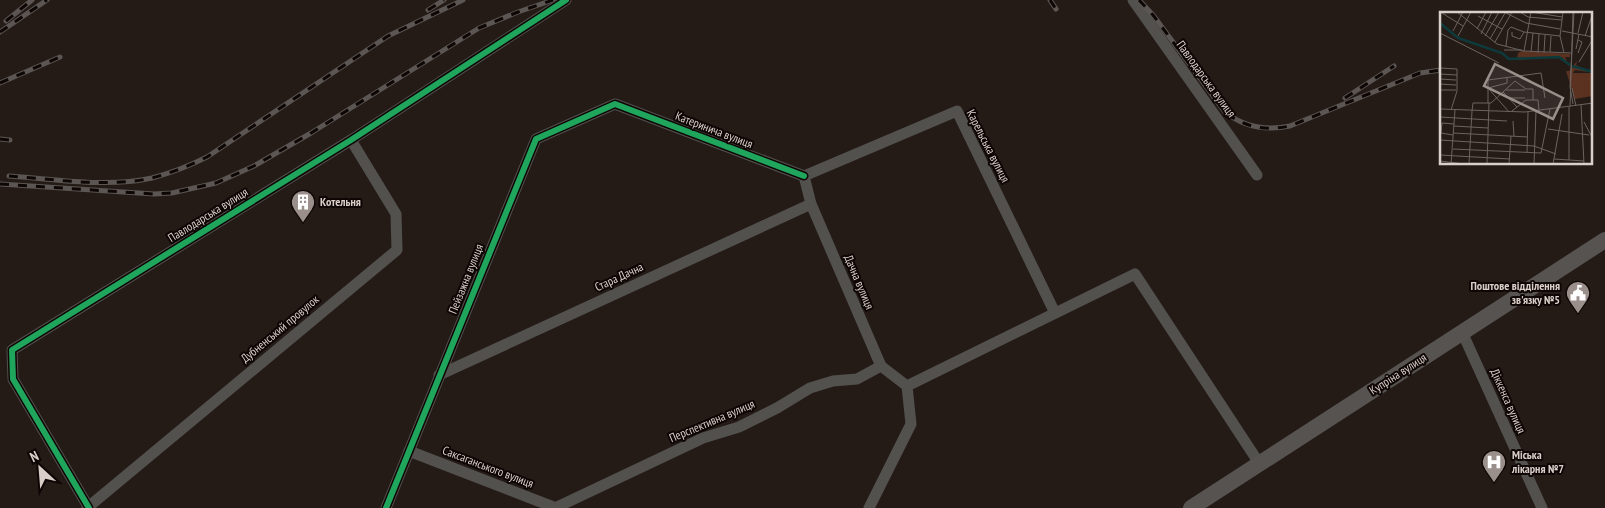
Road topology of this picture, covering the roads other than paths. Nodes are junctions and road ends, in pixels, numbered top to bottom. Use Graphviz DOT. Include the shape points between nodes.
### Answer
graph roads {
  1 [pos="566,0"];
  2 [pos="1133,0"];
  3 [pos="615,104"];
  4 [pos="351,140"];
  5 [pos="1257,175"];
  6 [pos="804,176"];
  7 [pos="811,204"];
  8 [pos="1605,240"];
  9 [pos="1055,313"];
  10 [pos="1462,332"];
  11 [pos="880,366"];
  12 [pos="439,375"];
  13 [pos="907,386"];
  14 [pos="409,451"];
  15 [pos="1259,464"];
  16 [pos="1207,503"];
  17 [pos="88,508"];
  18 [pos="386,508"];
  19 [pos="556,508"];
  20 [pos="869,508"];
  21 [pos="1191,508"];
  22 [pos="1542,508"];
  1 -- 4 [label="street, Павлодарська вулиця"];
  2 -- 5 [label="street, Павлодарська вулиця"];
  3 -- 6 [label="street, Катеринича вулиця"];
  3 -- 12 [label="street, Пейзажна вулиця" via="536,139"];
  4 -- 17 [label="street, Дубненський провулок" via="396,214 397,250"];
  4 -- 17 [label="street, Павлодарська вулиця" via="12,350 13,379"];
  6 -- 7 [label="street, Дачна вулиця"];
  6 -- 9 [label="street, Карельська вулиця" via="957,111"];
  7 -- 11 [label="street, Дачна вулиця"];
  7 -- 12 [label="street, Стара Дачна"];
  8 -- 10 [label="main road, Купріна вулиця"];
  9 -- 13 [label="street"];
  9 -- 15 [label="street" via="1135,274"];
  10 -- 15 [label="main road, Купріна вулиця"];
  10 -- 22 [label="street, Діккенса вулиця"];
  11 -- 13 [label="street"];
  11 -- 19 [label="street, Перспективна вулиця" via="857,379 833,381 810,388 739,427 703,438"];
  12 -- 14 [label="street, Пейзажна вулиця"];
  13 -- 20 [label="street" via="911,424"];
  14 -- 18 [label="street, Пейзажна вулиця"];
  14 -- 19 [label="street, Саксаганського вулиця"];
  15 -- 16 [label="main road, Купріна вулиця"];
  16 -- 21 [label="main road, Купріна вулиця"];
}
